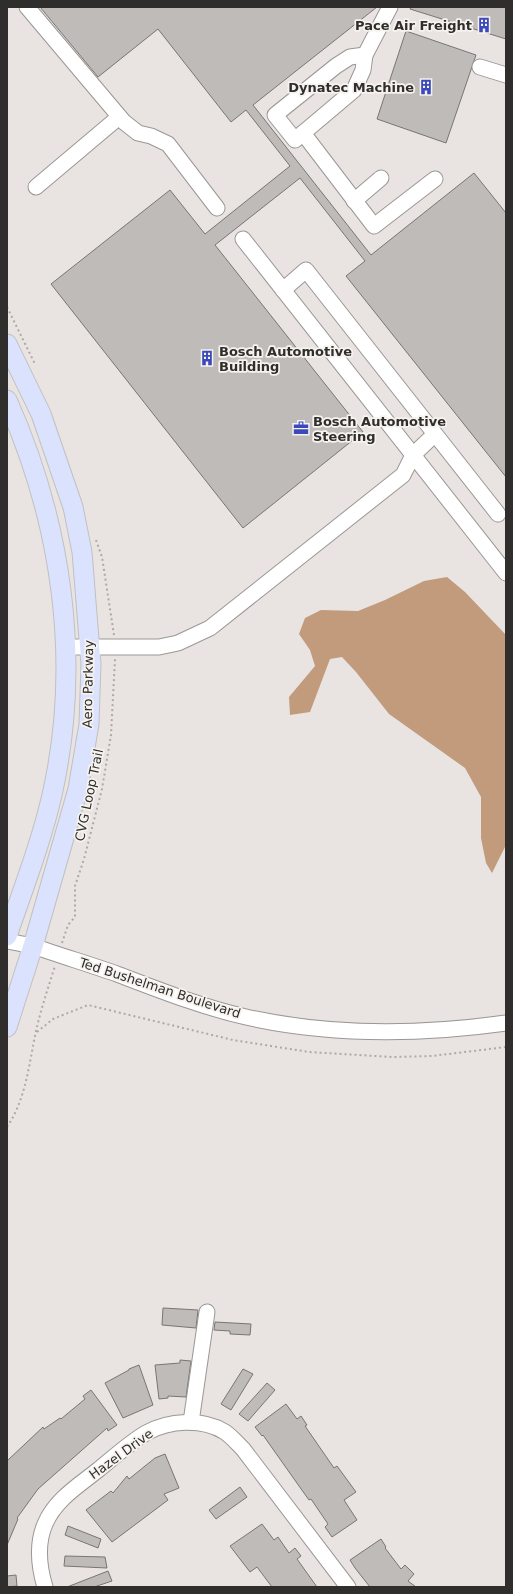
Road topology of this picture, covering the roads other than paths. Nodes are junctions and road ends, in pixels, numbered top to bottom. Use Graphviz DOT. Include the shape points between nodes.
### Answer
graph roads {
  1 [pos="27,7"];
  2 [pos="390,7"];
  3 [pos="365,55"];
  4 [pos="480,66"];
  5 [pos="506,75"];
  6 [pos="119,117"];
  7 [pos="303,133"];
  8 [pos="381,178"];
  9 [pos="435,179"];
  10 [pos="36,187"];
  11 [pos="354,201"];
  12 [pos="217,208"];
  13 [pos="243,239"];
  14 [pos="283,290"];
  15 [pos="7,344"];
  16 [pos="7,400"];
  17 [pos="435,434"];
  18 [pos="413,455"];
  19 [pos="498,514"];
  20 [pos="506,573"];
  21 [pos="65,647"];
  22 [pos="90,647"];
  23 [pos="7,936"];
  24 [pos="7,941"];
  25 [pos="33,946"];
  26 [pos="506,1023"];
  27 [pos="7,1027"];
  28 [pos="207,1312"];
  29 [pos="191,1422"];
  30 [pos="45,1587"];
  31 [pos="348,1587"];
  1 -- 6 [label="street"];
  2 -- 3 [label="street"];
  3 -- 7 [label="street" via="363,70 354,90"];
  3 -- 7 [label="street" via="350,57 336,66 275,115 295,140"];
  4 -- 5 [label="street"];
  6 -- 10 [label="street"];
  6 -- 12 [label="street" via="138,133 168,144"];
  7 -- 11 [label="street"];
  8 -- 11 [label="street"];
  9 -- 11 [label="street" via="374,226"];
  13 -- 14 [label="street"];
  14 -- 17 [label="street" via="306,270"];
  14 -- 18 [label="street"];
  15 -- 22 [label="main road, Aero Parkway" via="41,414 73,507 82,552"];
  16 -- 21 [label="main road, Aero Parkway" via="31,459 52,529 62,598"];
  17 -- 18 [label="street"];
  17 -- 19 [label="street"];
  18 -- 20 [label="street"];
  18 -- 22 [label="street" via="403,475 210,628 178,644 160,647"];
  21 -- 22 [label="street"];
  21 -- 23 [label="main road, Aero Parkway" via="65,700 56,773 38,844"];
  22 -- 25 [label="main road, Aero Parkway" via="92,664 89,724 78,789"];
  24 -- 25 [label="street, Ted Bushelman Boulevard"];
  25 -- 26 [label="street, Ted Bushelman Boulevard" via="211,1008 274,1022 345,1030 401,1032 437,1031"];
  25 -- 27 [label="main road, Aero Parkway"];
  28 -- 29 [label="street"];
  29 -- 30 [label="street, Hazel Drive" via="169,1424 146,1433 69,1493 53,1509 40,1540 41,1571"];
  29 -- 31 [label="street, Hazel Drive" via="225,1432 243,1449"];
}
